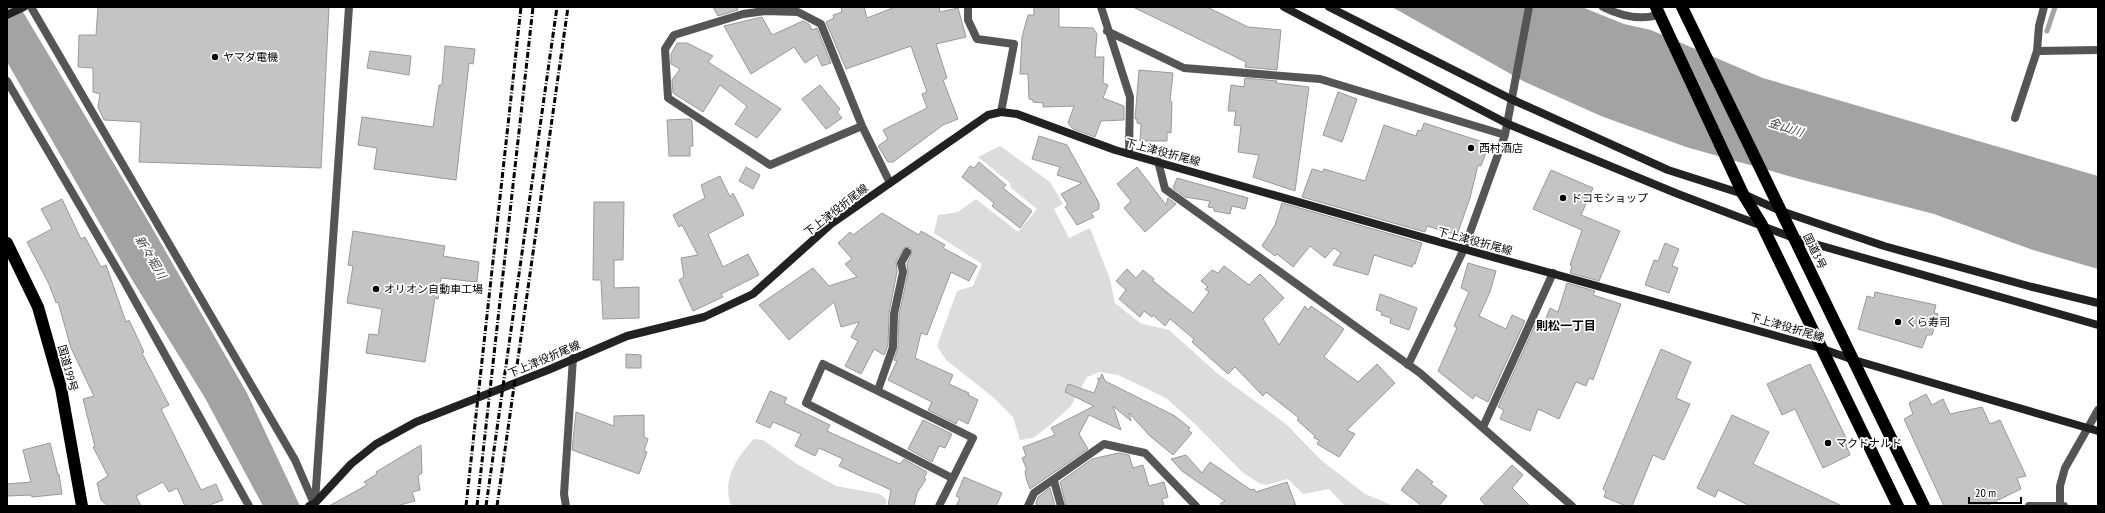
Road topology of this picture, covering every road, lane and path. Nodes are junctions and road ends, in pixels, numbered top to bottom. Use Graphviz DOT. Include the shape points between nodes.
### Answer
graph roads {
  1 [pos="24,7"];
  2 [pos="30,7"];
  3 [pos="349,7"];
  4 [pos="968,7"];
  5 [pos="1101,7"];
  6 [pos="1284,7"];
  7 [pos="1329,7"];
  8 [pos="1529,7"];
  9 [pos="1603,7"];
  10 [pos="1682,7"];
  11 [pos="2044,7"];
  12 [pos="742,11"];
  13 [pos="1660,14"];
  14 [pos="7,15"];
  15 [pos="1107,31"];
  16 [pos="2098,50"];
  17 [pos="2037,51"];
  18 [pos="7,81"];
  19 [pos="1511,100"];
  20 [pos="1001,112"];
  21 [pos="2015,118"];
  22 [pos="1508,124"];
  23 [pos="862,126"];
  24 [pos="1505,136"];
  25 [pos="1129,154"];
  26 [pos="1158,161"];
  27 [pos="890,183"];
  28 [pos="1743,194"];
  29 [pos="1781,211"];
  30 [pos="1762,225"];
  31 [pos="1794,238"];
  32 [pos="7,243"];
  33 [pos="1464,250"];
  34 [pos="907,252"];
  35 [pos="1553,273"];
  36 [pos="2098,303"];
  37 [pos="2098,326"];
  38 [pos="1820,348"];
  39 [pos="573,358"];
  40 [pos="1854,360"];
  41 [pos="1408,365"];
  42 [pos="878,390"];
  43 [pos="2098,410"];
  44 [pos="1483,426"];
  45 [pos="2086,428"];
  46 [pos="2098,431"];
  47 [pos="952,478"];
  48 [pos="1054,481"];
  49 [pos="313,505"];
  50 [pos="2062,505"];
  51 [pos="82,506"];
  52 [pos="249,506"];
  53 [pos="566,506"];
  54 [pos="938,506"];
  55 [pos="1028,506"];
  56 [pos="1061,506"];
  57 [pos="1196,506"];
  58 [pos="1572,506"];
  59 [pos="1898,506"];
  60 [pos="1924,506"];
  61 [pos="2029,506"];
  1 -- 14 [label="main road"];
  2 -- 49 [label="street" via="295,460"];
  3 -- 49 [label="street"];
  4 -- 20 [label="street" via="968,20 977,39 1014,44"];
  5 -- 15 [label="street"];
  6 -- 22 [label="main road"];
  7 -- 19 [label="main road"];
  8 -- 19 [label="street"];
  9 -- 13 [label="street" via="1630,17 1649,18"];
  10 -- 29 [label="highway, 国道3号"];
  11 -- 17 [label="street"];
  12 -- 23 [label="street" via="787,10 798,12 821,24"];
  12 -- 23 [label="street" via="674,34 665,49 668,98 770,165"];
  13 -- 28 [label="highway"];
  15 -- 24 [label="street" via="1184,68 1320,79"];
  15 -- 25 [label="street" via="1130,97"];
  16 -- 17 [label="street"];
  17 -- 21 [label="street"];
  18 -- 52 [label="street" via="124,281"];
  19 -- 22 [label="street"];
  19 -- 28 [label="main road" via="1668,170"];
  20 -- 25 [label="main road, 下上津役折尾線" via="1017,114"];
  20 -- 27 [label="main road, 下上津役折尾線" via="988,115"];
  22 -- 24 [label="street"];
  22 -- 30 [label="main road" via="1678,194"];
  23 -- 27 [label="street"];
  24 -- 33 [label="street"];
  25 -- 26 [label="main road, 下上津役折尾線"];
  26 -- 33 [label="main road, 下上津役折尾線"];
  26 -- 41 [label="street" via="1165,189"];
  27 -- 39 [label="main road, 下上津役折尾線" via="831,224 754,294 704,317 627,336"];
  28 -- 29 [label="main road"];
  28 -- 30 [label="highway"];
  29 -- 31 [label="highway, 国道3号"];
  29 -- 36 [label="main road" via="1884,246"];
  30 -- 31 [label="main road"];
  30 -- 38 [label="highway"];
  31 -- 37 [label="main road"];
  31 -- 40 [label="highway, 国道3号"];
  32 -- 51 [label="highway, 国道199号" via="38,307 61,388"];
  33 -- 35 [label="main road, 下上津役折尾線"];
  33 -- 41 [label="street"];
  34 -- 42 [label="street" via="901,263 903,272 894,314 893,347"];
  35 -- 38 [label="main road, 下上津役折尾線"];
  35 -- 44 [label="street"];
  38 -- 40 [label="main road, 下上津役折尾線"];
  38 -- 59 [label="highway"];
  39 -- 49 [label="main road, 下上津役折尾線" via="416,422 376,444 351,464"];
  39 -- 53 [label="street"];
  40 -- 45 [label="main road, 下上津役折尾線"];
  40 -- 60 [label="highway, 国道3号"];
  41 -- 44 [label="street"];
  42 -- 47 [label="street" via="973,438"];
  42 -- 47 [label="street" via="823,364 806,403"];
  43 -- 45 [label="street"];
  44 -- 58 [label="street"];
  45 -- 46 [label="main road, 下上津役折尾線"];
  45 -- 50 [label="street" via="2065,468 2060,486"];
  47 -- 54 [label="street"];
  48 -- 55 [label="street" via="1034,493"];
  48 -- 56 [label="street"];
  48 -- 57 [label="street" via="1104,444 1145,453"];
  50 -- 61 [label="street"];
}
